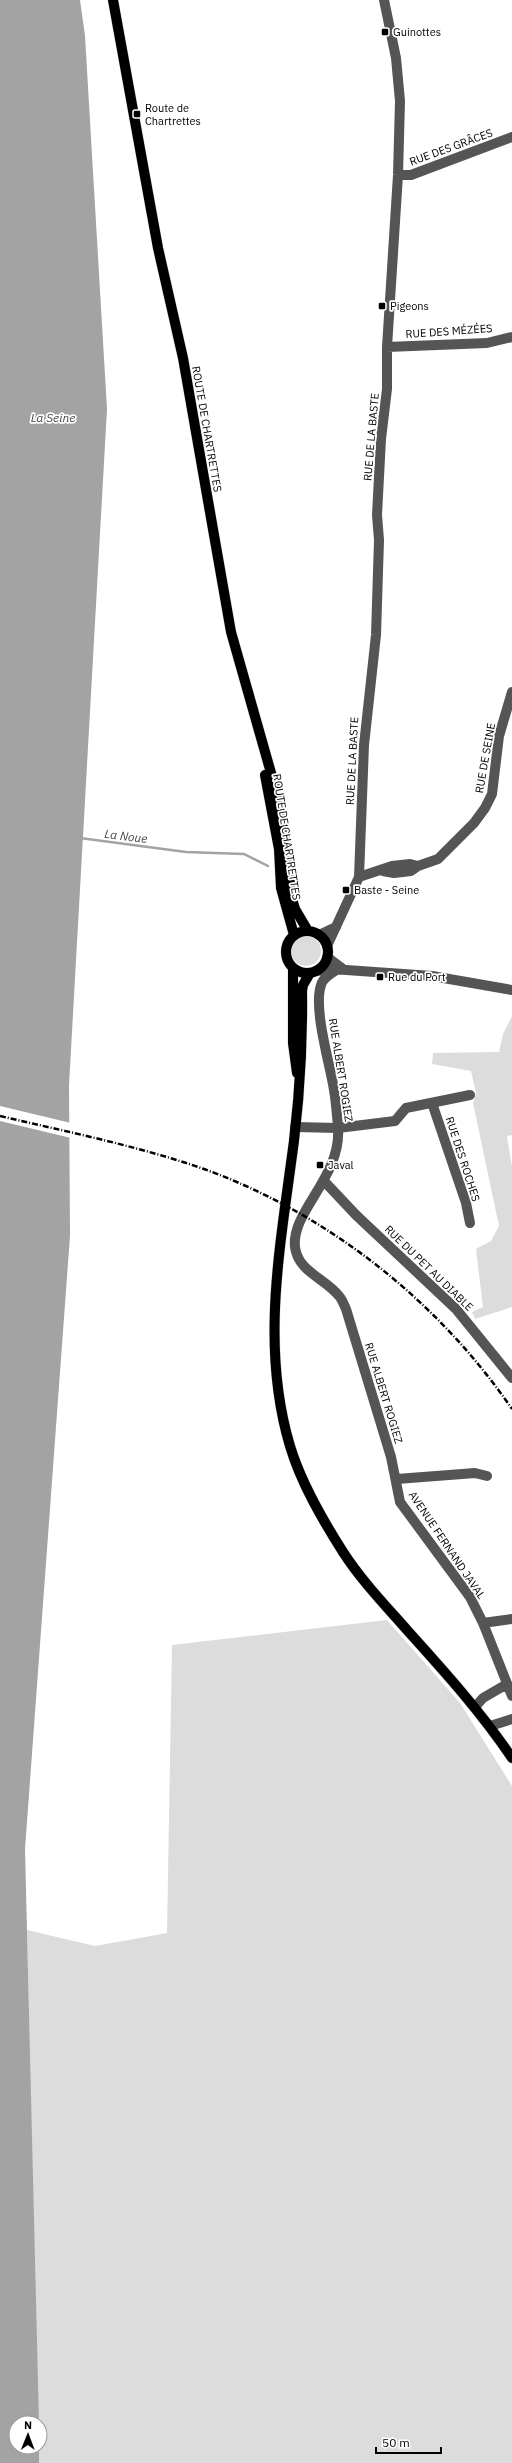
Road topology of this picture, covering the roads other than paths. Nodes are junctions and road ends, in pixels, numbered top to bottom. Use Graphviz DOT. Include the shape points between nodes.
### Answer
graph roads {
  1 [pos="113,0"];
  2 [pos="384,0"];
  3 [pos="512,137"];
  4 [pos="398,175"];
  5 [pos="512,337"];
  6 [pos="387,347"];
  7 [pos="512,692"];
  8 [pos="255,720"];
  9 [pos="359,877"];
  10 [pos="336,927"];
  11 [pos="308,931"];
  12 [pos="319,934"];
  13 [pos="294,935"];
  14 [pos="327,946"];
  15 [pos="327,957"];
  16 [pos="293,968"];
  17 [pos="341,969"];
  18 [pos="313,972"];
  19 [pos="512,990"];
  20 [pos="299,1083"];
  21 [pos="470,1095"];
  22 [pos="432,1103"];
  23 [pos="295,1127"];
  24 [pos="338,1128"];
  25 [pos="324,1181"];
  26 [pos="470,1223"];
  27 [pos="512,1378"];
  28 [pos="391,1457"];
  29 [pos="487,1476"];
  30 [pos="397,1479"];
  31 [pos="512,1619"];
  32 [pos="483,1623"];
  33 [pos="507,1684"];
  34 [pos="512,1696"];
  35 [pos="475,1707"];
  36 [pos="512,1719"];
  37 [pos="490,1726"];
  38 [pos="512,1758"];
  1 -- 8 [label="main road, ROUTE DE CHARTRETTES" via="158,248 183,358 231,632"];
  2 -- 4 [label="street, RUE DE LA BASTE" via="395,53 400,101"];
  3 -- 4 [label="street, RUE DES GRÂCES" via="411,175"];
  4 -- 6 [label="street, RUE DE LA BASTE"];
  5 -- 6 [label="street, RUE DES MÉZÉES" via="487,343"];
  6 -- 9 [label="street, RUE DE LA BASTE" via="387,389 376,515 379,540 376,635 364,745"];
  7 -- 9 [label="street, RUE DE SEINE" via="499,736 491,798 474,822 444,855 432,863 418,866 411,872 369,872"];
  8 -- 11 [label="main road, ROUTE DE CHARTRETTES" via="275,787 286,843 291,895 295,909"];
  8 -- 13 [label="main road, ROUTE DE CHARTRETTES" via="279,849 281,888"];
  9 -- 10 [label="street"];
  10 -- 12 [label="street"];
  10 -- 14 [label="street"];
  11 -- 12 [label="main road"];
  11 -- 13 [label="main road"];
  12 -- 14 [label="main road"];
  13 -- 16 [label="main road" via="286,951 286,957"];
  14 -- 15 [label="main road"];
  15 -- 17 [label="street"];
  15 -- 18 [label="main road" via="322,967"];
  16 -- 18 [label="main road" via="304,973"];
  16 -- 20 [label="main road" via="293,1043"];
  17 -- 18 [label="street"];
  17 -- 19 [label="street" via="432,976"];
  17 -- 24 [label="street, RUE ALBERT ROGIEZ" via="324,979 319,993 321,1022"];
  18 -- 20 [label="main road" via="303,985 302,991 303,1037"];
  20 -- 23 [label="main road"];
  21 -- 22 [label="street, RUE DES ROCHES"];
  22 -- 24 [label="street, RUE DES ROCHES" via="406,1108 395,1121"];
  22 -- 26 [label="street, RUE DES ROCHES" via="466,1203"];
  23 -- 24 [label="street, RUE DES ROCHES"];
  23 -- 35 [label="main road" via="275,1288 274,1340 277,1383 290,1446 318,1510 344,1554"];
  24 -- 25 [label="street, RUE ALBERT ROGIEZ" via="337,1149"];
  25 -- 27 [label="street, RUE DU PET AU DIABLE" via="356,1215 456,1309"];
  25 -- 28 [label="street, RUE ALBERT ROGIEZ" via="298,1226 295,1249 297,1257 308,1271 339,1296 346,1309"];
  28 -- 30 [label="street, AVENUE FERNAND JAVAL"];
  29 -- 30 [label="street, AVENUE FERNAND JAVAL" via="475,1473"];
  30 -- 32 [label="street, AVENUE FERNAND JAVAL" via="400,1502 470,1597"];
  31 -- 32 [label="street"];
  32 -- 33 [label="street, AVENUE FERNAND JAVAL"];
  33 -- 34 [label="street, AVENUE FERNAND JAVAL"];
  33 -- 35 [label="street" via="483,1698"];
  35 -- 37 [label="main road"];
  36 -- 37 [label="street"];
  37 -- 38 [label="main road"];
}
